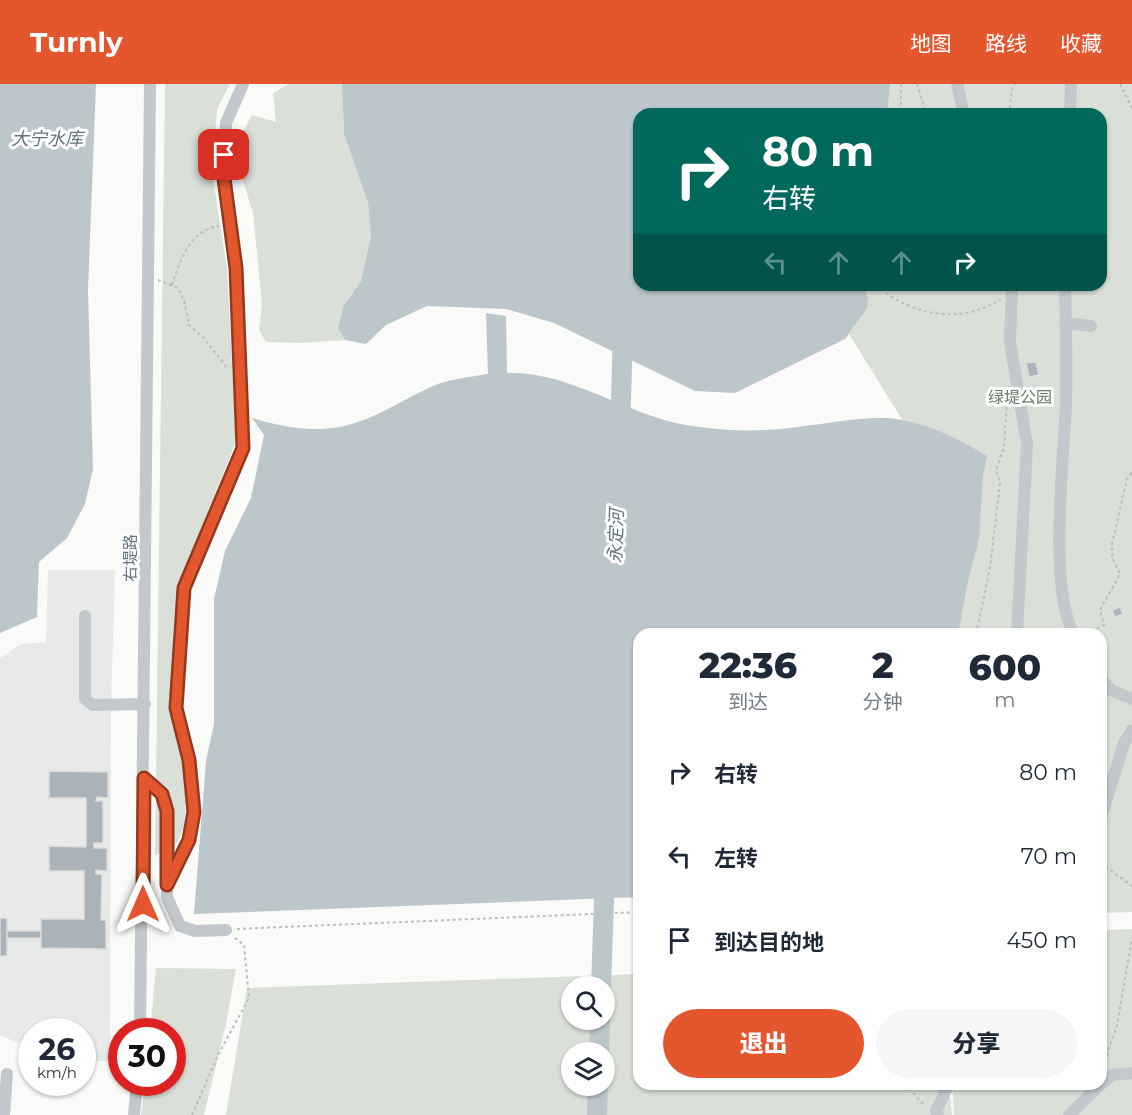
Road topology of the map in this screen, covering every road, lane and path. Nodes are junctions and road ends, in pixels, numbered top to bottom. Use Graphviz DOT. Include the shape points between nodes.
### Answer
graph roads {
  1 [pos="150,84"];
  2 [pos="243,84"];
  3 [pos="901,84"];
  4 [pos="917,84"];
  5 [pos="957,84"];
  6 [pos="1015,84"];
  7 [pos="1071,84"];
  8 [pos="1120,84"];
  9 [pos="901,108"];
  10 [pos="924,108"];
  11 [pos="963,108"];
  12 [pos="1010,108"];
  13 [pos="1070,108"];
  14 [pos="1132,108"];
  15 [pos="230,224"];
  16 [pos="149,279"];
  17 [pos="172,285"];
  18 [pos="885,291"];
  19 [pos="1008,291"];
  20 [pos="1012,291"];
  21 [pos="1065,291"];
  22 [pos="1065,323"];
  23 [pos="1091,326"];
  24 [pos="239,374"];
  25 [pos="1017,381"];
  26 [pos="1132,472"];
  27 [pos="85,616"];
  28 [pos="977,628"];
  29 [pos="1017,628"];
  30 [pos="1072,628"];
  31 [pos="1098,628"];
  32 [pos="1107,685"];
  33 [pos="1132,699"];
  34 [pos="145,704"];
  35 [pos="1132,730"];
  36 [pos="144,778"];
  37 [pos="1107,798"];
  38 [pos="171,864"];
  39 [pos="1107,867"];
  40 [pos="1132,886"];
  41 [pos="633,912"];
  42 [pos="226,930"];
  43 [pos="1132,938"];
  44 [pos="140,1018"];
  45 [pos="1107,1067"];
  46 [pos="1132,1073"];
  47 [pos="7,1074"];
  48 [pos="1107,1075"];
  49 [pos="911,1090"];
  50 [pos="945,1090"];
  51 [pos="1095,1090"];
  52 [pos="135,1096"];
  53 [pos="934,1114"];
  54 [pos="4,1115"];
  55 [pos="134,1115"];
  56 [pos="192,1115"];
  57 [pos="1070,1115"];
  1 -- 16 [label="street, 右堤路"];
  2 -- 15 [label="street" via="226,123 223,171"];
  3 -- 9 [label="path"];
  4 -- 10 [label="path"];
  5 -- 11 [label="street"];
  6 -- 12 [label="path"];
  7 -- 13 [label="street"];
  8 -- 14 [label="path"];
  15 -- 17 [label="path" via="206,228 181,255"];
  15 -- 24 [label="street" via="236,268"];
  16 -- 17 [label="path"];
  16 -- 34 [label="street, 右堤路"];
  17 -- 24 [label="path" via="184,300 189,325 228,369"];
  18 -- 19 [label="path" via="903,304 931,314 970,312 990,306"];
  20 -- 25 [label="street" via="1010,342"];
  21 -- 22 [label="street"];
  22 -- 23 [label="street"];
  22 -- 30 [label="street" via="1059,566"];
  24 -- 38 [label="street" via="243,448 184,588 176,708 189,760 194,812 189,840"];
  25 -- 28 [label="path" via="1009,392 1004,448 996,470 1000,483 990,568"];
  25 -- 29 [label="street" via="1027,445"];
  26 -- 31 [label="path" via="1112,544 1112,557 1120,574 1100,610 1104,625"];
  27 -- 34 [label="street" via="85,699 93,705"];
  32 -- 33 [label="street"];
  34 -- 36 [label="street, 右堤路"];
  35 -- 37 [label="street" via="1124,743"];
  36 -- 38 [label="street" via="162,794"];
  36 -- 44 [label="street, 右堤路"];
  38 -- 42 [label="street" via="167,897 180,926 195,931"];
  39 -- 40 [label="path"];
  41 -- 42 [label="path"];
  42 -- 56 [label="path" via="244,945 249,998"];
  43 -- 45 [label="path"];
  46 -- 48 [label="street"];
  47 -- 54 [label="street"];
  49 -- 53 [label="path"];
  50 -- 53 [label="street"];
  51 -- 57 [label="street"];
  52 -- 55 [label="street"];
}
